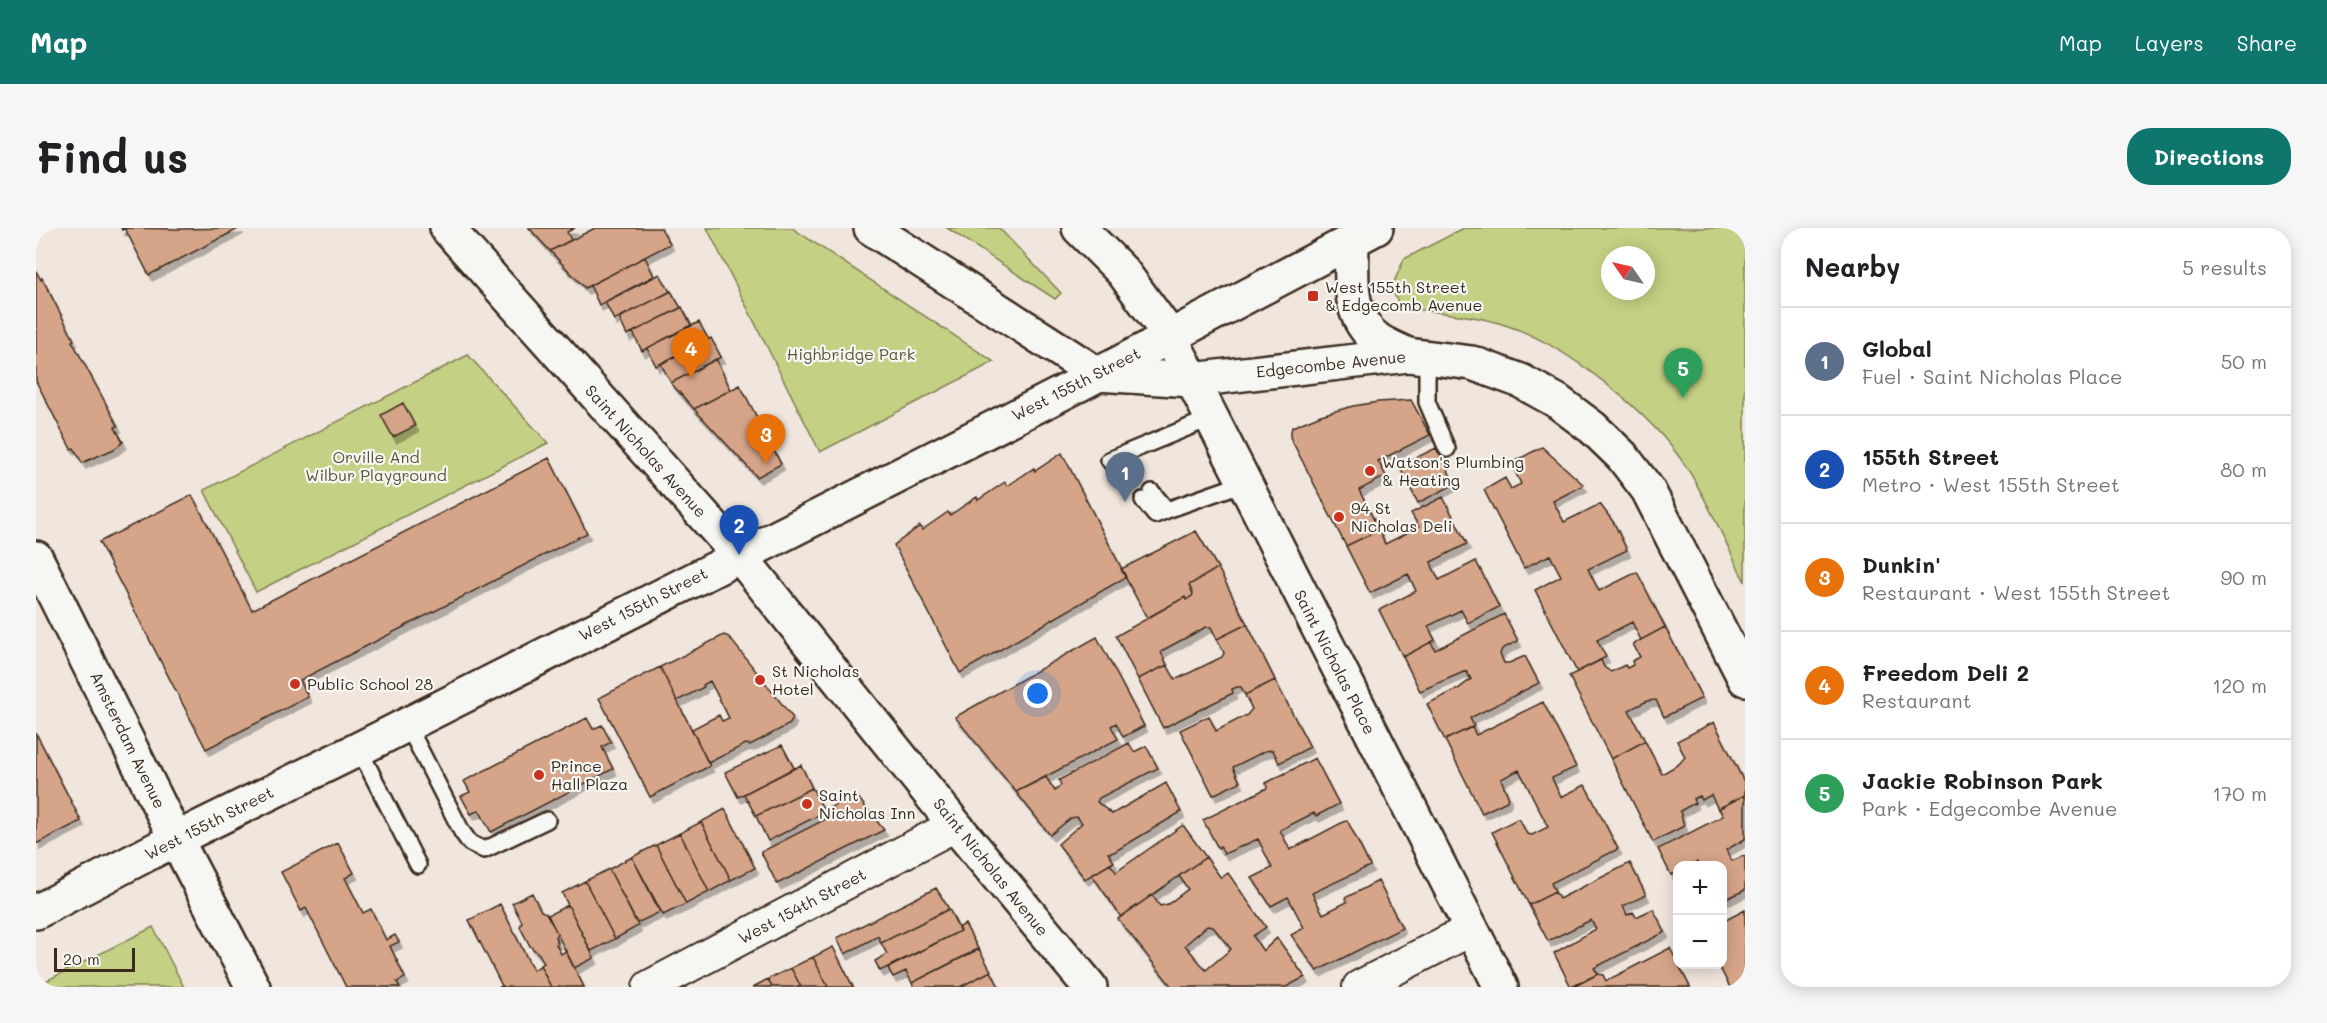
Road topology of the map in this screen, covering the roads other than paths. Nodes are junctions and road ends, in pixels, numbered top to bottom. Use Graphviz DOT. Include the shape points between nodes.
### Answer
graph roads {
  1 [pos="447,228"];
  2 [pos="871,228"];
  3 [pos="1079,228"];
  4 [pos="1364,234"];
  5 [pos="1170,336"];
  6 [pos="1417,356"];
  7 [pos="1097,374"];
  8 [pos="1192,380"];
  9 [pos="1211,418"];
  10 [pos="1447,449"];
  11 [pos="1120,461"];
  12 [pos="1244,483"];
  13 [pos="1147,496"];
  14 [pos="739,555"];
  15 [pos="36,558"];
  16 [pos="1745,679"];
  17 [pos="407,724"];
  18 [pos="359,749"];
  19 [pos="547,820"];
  20 [pos="955,825"];
  21 [pos="176,839"];
  22 [pos="418,865"];
  23 [pos="36,912"];
  24 [pos="1472,929"];
  25 [pos="253,987"];
  26 [pos="649,987"];
  27 [pos="1090,987"];
  28 [pos="1359,987"];
  29 [pos="1502,987"];
  1 -- 14 [label="main road, Saint Nicholas Avenue"];
  2 -- 7 [label="main road, Edgecombe Avenue"];
  3 -- 5 [label="main road, Saint Nicholas Place" via="1123,272"];
  4 -- 5 [label="main road, West 155th Street"];
  4 -- 6 [label="main road" via="1353,304 1364,326 1378,340"];
  5 -- 7 [label="main road, West 155th Street"];
  5 -- 8 [label="main road, Saint Nicholas Place"];
  6 -- 8 [label="main road, Edgecombe Avenue"];
  6 -- 10 [label="lane" via="1427,402"];
  6 -- 16 [label="main road, Edgecombe Avenue" via="1472,363 1521,381 1557,401 1622,456 1648,490"];
  7 -- 8 [label="main road, Edgecombe Avenue"];
  7 -- 14 [label="main road, West 155th Street"];
  8 -- 9 [label="main road, Saint Nicholas Place"];
  9 -- 11 [label="lane"];
  9 -- 12 [label="main road, Saint Nicholas Place"];
  12 -- 13 [label="lane" via="1167,510"];
  12 -- 24 [label="main road, Saint Nicholas Place"];
  14 -- 17 [label="main road, West 155th Street"];
  14 -- 20 [label="main road, Saint Nicholas Avenue"];
  15 -- 21 [label="main road, Amsterdam Avenue"];
  17 -- 18 [label="main road, West 155th Street"];
  17 -- 19 [label="lane" via="470,843 483,850"];
  18 -- 21 [label="main road, West 155th Street"];
  18 -- 22 [label="lane"];
  20 -- 26 [label="street, West 154th Street"];
  20 -- 27 [label="main road, Saint Nicholas Avenue"];
  21 -- 23 [label="main road, West 155th Street"];
  21 -- 25 [label="main road, Amsterdam Avenue"];
  24 -- 28 [label="street"];
  24 -- 29 [label="main road, Saint Nicholas Place"];
}
